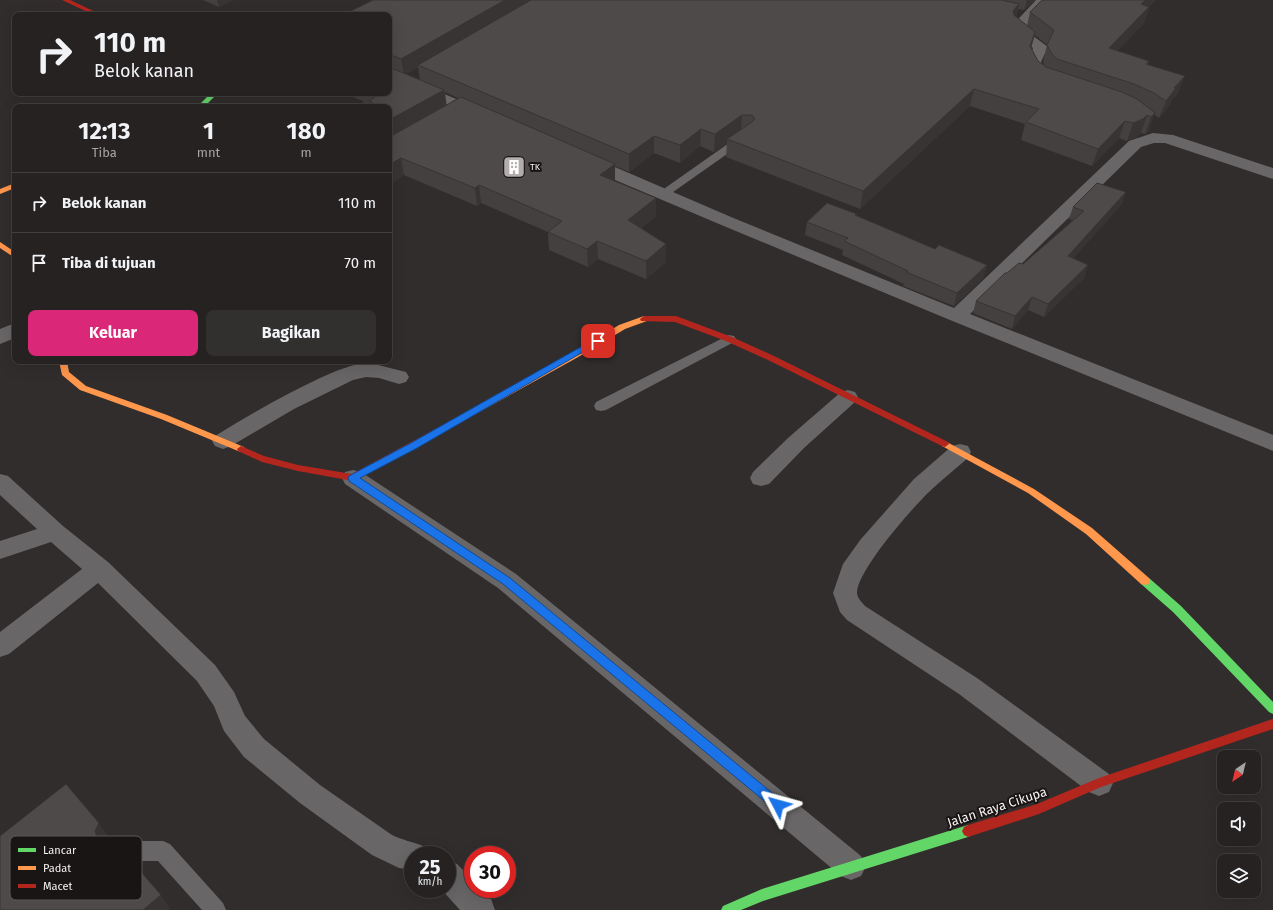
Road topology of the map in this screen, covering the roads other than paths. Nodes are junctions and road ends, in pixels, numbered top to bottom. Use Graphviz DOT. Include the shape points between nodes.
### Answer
graph roads {
  1 [pos="65,0"];
  2 [pos="1044,0"];
  3 [pos="92,12"];
  4 [pos="404,78"];
  5 [pos="1061,85"];
  6 [pos="214,96"];
  7 [pos="204,104"];
  8 [pos="498,122"];
  9 [pos="1154,123"];
  10 [pos="746,136"];
  11 [pos="1167,138"];
  12 [pos="569,154"];
  13 [pos="1268,168"];
  14 [pos="12,186"];
  15 [pos="0,192"];
  16 [pos="662,194"];
  17 [pos="0,244"];
  18 [pos="12,254"];
  19 [pos="957,316"];
  20 [pos="12,331"];
  21 [pos="0,338"];
  22 [pos="729,339"];
  23 [pos="64,364"];
  24 [pos="399,377"];
  25 [pos="848,397"];
  26 [pos="601,406"];
  27 [pos="223,441"];
  28 [pos="1273,442"];
  29 [pos="960,452"];
  30 [pos="353,478"];
  31 [pos="761,478"];
  32 [pos="0,482"];
  33 [pos="54,532"];
  34 [pos="0,550"];
  35 [pos="99,569"];
  36 [pos="0,646"];
  37 [pos="1273,709"];
  38 [pos="1273,724"];
  39 [pos="1099,783"];
  40 [pos="142,851"];
  41 [pos="404,855"];
  42 [pos="851,866"];
  43 [pos="456,884"];
  44 [pos="216,910"];
  45 [pos="480,910"];
  46 [pos="727,910"];
  1 -- 3 [label="street"];
  2 -- 5 [label="street" via="1021,16 1017,28 1041,47 1034,62 1040,74 1047,80"];
  4 -- 8 [label="street" via="455,110"];
  6 -- 7 [label="street"];
  9 -- 11 [label="street"];
  10 -- 16 [label="lane"];
  11 -- 13 [label="street"];
  11 -- 19 [label="street" via="1143,140 1124,152"];
  12 -- 16 [label="street"];
  14 -- 15 [label="street"];
  16 -- 19 [label="street"];
  17 -- 18 [label="street"];
  19 -- 28 [label="street"];
  20 -- 21 [label="street"];
  22 -- 25 [label="street"];
  22 -- 26 [label="lane"];
  22 -- 30 [label="street" via="676,319 646,318 622,326"];
  23 -- 27 [label="street" via="65,373 83,388"];
  24 -- 27 [label="street" via="366,370 347,375 280,406"];
  25 -- 29 [label="street"];
  25 -- 31 [label="street"];
  27 -- 30 [label="street" via="262,459"];
  29 -- 37 [label="street" via="1031,492 1089,531 1177,609"];
  29 -- 39 [label="street" via="922,485 869,545 852,571 845,593 849,605 856,613 968,686"];
  30 -- 42 [label="street" via="507,581"];
  32 -- 33 [label="street"];
  33 -- 34 [label="street"];
  33 -- 35 [label="street"];
  35 -- 36 [label="street"];
  35 -- 41 [label="street" via="206,673 225,700 234,723 254,748 310,794 382,845"];
  38 -- 39 [label="street, Jalan Raya Cikupa"];
  39 -- 42 [label="street, Jalan Raya Cikupa" via="1039,809"];
  40 -- 44 [label="lane" via="163,851"];
  42 -- 46 [label="street, Jalan Raya Cikupa" via="762,895"];
  43 -- 45 [label="street"];
}
